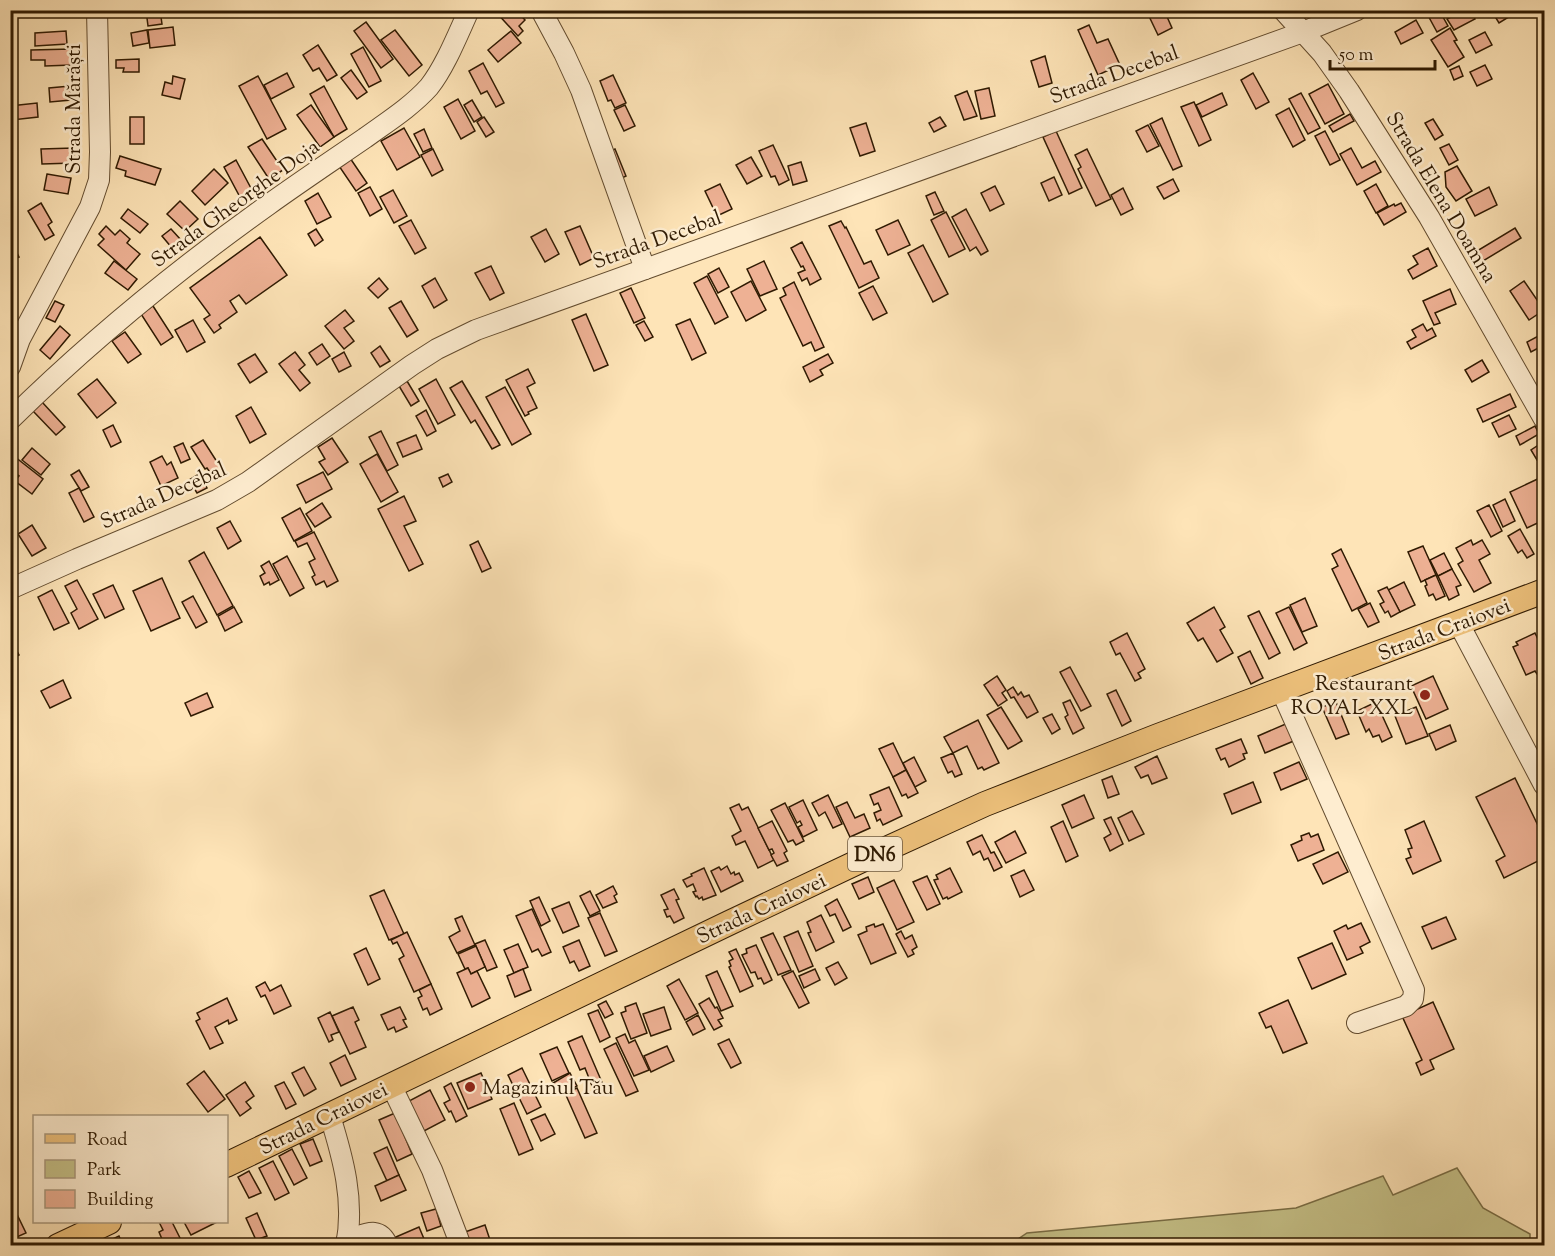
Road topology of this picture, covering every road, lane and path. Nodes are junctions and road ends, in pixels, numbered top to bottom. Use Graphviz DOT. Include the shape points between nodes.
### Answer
graph roads {
  1 [pos="97,10"];
  2 [pos="469,10"];
  3 [pos="542,10"];
  4 [pos="1283,10"];
  5 [pos="1357,10"];
  6 [pos="1303,32"];
  7 [pos="645,269"];
  8 [pos="15,335"];
  9 [pos="10,367"];
  10 [pos="1545,419"];
  11 [pos="10,420"];
  12 [pos="10,590"];
  13 [pos="1545,591"];
  14 [pos="1459,624"];
  15 [pos="1281,690"];
  16 [pos="1545,784"];
  17 [pos="1357,1023"];
  18 [pos="391,1085"];
  19 [pos="330,1116"];
  20 [pos="228,1164"];
  21 [pos="104,1223"];
  22 [pos="346,1243"];
  23 [pos="58,1245"];
  24 [pos="387,1245"];
  25 [pos="461,1245"];
  1 -- 8 [label="street, Strada Mărăști" via="99,180 90,207"];
  2 -- 11 [label="street, Strada Gheorghe Doja" via="441,68 412,103 194,261 77,357"];
  3 -- 7 [label="street" via="580,90"];
  4 -- 6 [label="street, Strada Elena Doamna"];
  5 -- 6 [label="street, Strada Decebal"];
  6 -- 7 [label="street, Strada Decebal"];
  6 -- 10 [label="street, Strada Elena Doamna" via="1349,91 1429,216"];
  7 -- 12 [label="street, Strada Decebal" via="476,330 437,349 217,500"];
  8 -- 9 [label="street, Strada Mărăști"];
  13 -- 14 [label="main road, Strada Craiovei / DN6"];
  14 -- 15 [label="main road, Strada Craiovei / DN6"];
  14 -- 16 [label="street"];
  15 -- 17 [label="street" via="1414,990 1413,999 1406,1005"];
  15 -- 18 [label="main road, Strada Craiovei / DN6" via="974,809"];
  18 -- 19 [label="main road, Strada Craiovei / DN6"];
  18 -- 25 [label="street" via="432,1170"];
  19 -- 20 [label="main road, Strada Craiovei / DN6"];
  19 -- 22 [label="street" via="348,1195"];
  21 -- 23 [label="main road"];
  22 -- 24 [label="street" via="374,1232 380,1233"];
}
